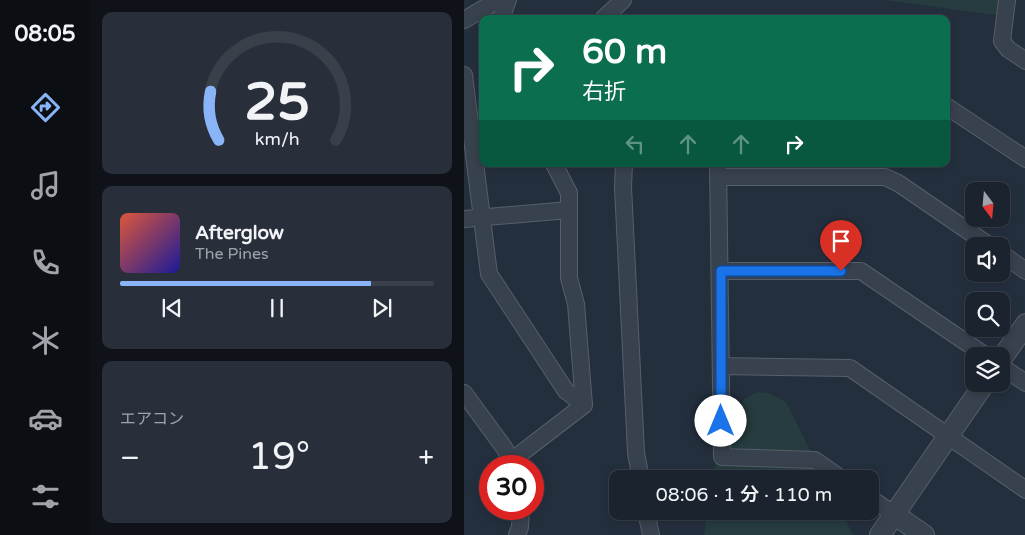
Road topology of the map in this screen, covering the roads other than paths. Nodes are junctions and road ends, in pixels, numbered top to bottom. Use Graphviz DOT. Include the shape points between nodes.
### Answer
graph roads {
  1 [pos="498,0"];
  2 [pos="508,0"];
  3 [pos="623,0"];
  4 [pos="1007,0"];
  5 [pos="502,15"];
  6 [pos="607,15"];
  7 [pos="464,20"];
  8 [pos="1025,61"];
  9 [pos="464,75"];
  10 [pos="950,109"];
  11 [pos="1025,159"];
  12 [pos="556,167"];
  13 [pos="624,167"];
  14 [pos="719,170"];
  15 [pos="569,210"];
  16 [pos="472,218"];
  17 [pos="977,237"];
  18 [pos="1010,260"];
  19 [pos="721,271"];
  20 [pos="1025,271"];
  21 [pos="1025,324"];
  22 [pos="973,347"];
  23 [pos="1009,347"];
  24 [pos="721,366"];
  25 [pos="1010,373"];
  26 [pos="1025,384"];
  27 [pos="978,392"];
  28 [pos="464,393"];
  29 [pos="584,406"];
  30 [pos="948,436"];
  31 [pos="508,455"];
  32 [pos="522,455"];
  33 [pos="640,470"];
  34 [pos="829,470"];
  35 [pos="1025,490"];
  36 [pos="879,504"];
  37 [pos="894,514"];
  38 [pos="520,520"];
  39 [pos="648,520"];
  40 [pos="517,535"];
  41 [pos="651,535"];
  42 [pos="880,535"];
  43 [pos="924,535"];
  1 -- 7 [label="street"];
  2 -- 5 [label="street"];
  3 -- 6 [label="street"];
  4 -- 8 [label="street" via="1002,41"];
  9 -- 16 [label="street"];
  10 -- 11 [label="street"];
  12 -- 15 [label="street" via="569,193"];
  13 -- 33 [label="street"];
  14 -- 17 [label="street" via="885,177 898,182"];
  14 -- 19 [label="street"];
  15 -- 16 [label="street"];
  15 -- 29 [label="street" via="568,278 576,304"];
  16 -- 29 [label="street" via="489,274 566,391"];
  18 -- 20 [label="street"];
  19 -- 22 [label="street" via="860,271"];
  19 -- 24 [label="street"];
  21 -- 23 [label="street"];
  24 -- 30 [label="street" via="850,368"];
  24 -- 34 [label="street" via="722,458 815,460"];
  25 -- 26 [label="street"];
  27 -- 30 [label="street"];
  28 -- 31 [label="street"];
  29 -- 32 [label="street" via="563,419"];
  30 -- 35 [label="street"];
  30 -- 37 [label="street"];
  36 -- 37 [label="street"];
  37 -- 42 [label="street"];
  37 -- 43 [label="street"];
  38 -- 40 [label="street"];
  39 -- 41 [label="street"];
}
